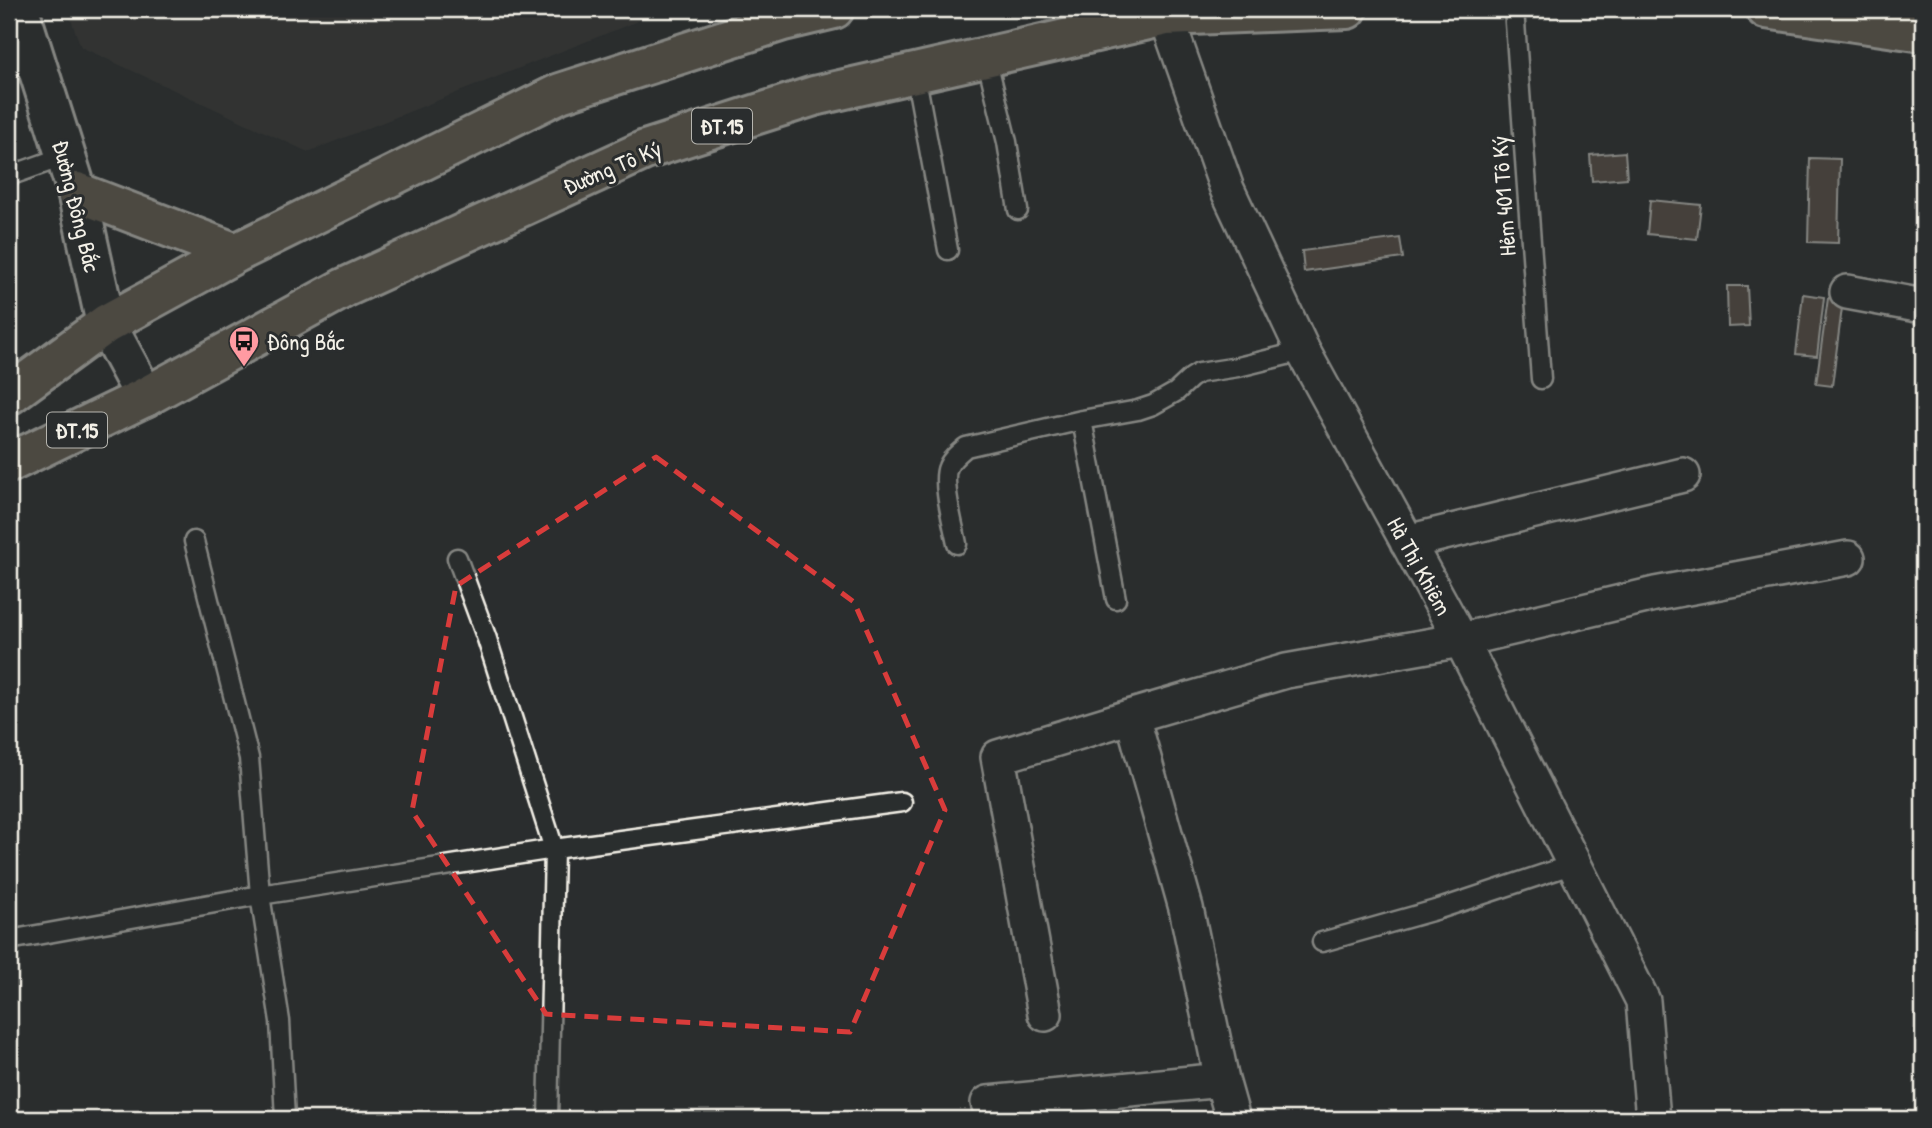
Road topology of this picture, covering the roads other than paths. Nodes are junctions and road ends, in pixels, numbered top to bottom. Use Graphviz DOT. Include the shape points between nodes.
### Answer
graph roads {
  1 [pos="834,9"];
  2 [pos="1347,9"];
  3 [pos="1514,9"];
  4 [pos="1766,9"];
  5 [pos="17,15"];
  6 [pos="1166,16"];
  7 [pos="1923,32"];
  8 [pos="986,57"];
  9 [pos="915,73"];
  10 [pos="65,156"];
  11 [pos="9,176"];
  12 [pos="77,192"];
  13 [pos="1018,210"];
  14 [pos="948,250"];
  15 [pos="236,253"];
  16 [pos="1847,292"];
  17 [pos="1923,306"];
  18 [pos="106,324"];
  19 [pos="1303,351"];
  20 [pos="1541,380"];
  21 [pos="9,395"];
  22 [pos="145,397"];
  23 [pos="1082,420"];
  24 [pos="9,463"];
  25 [pos="1683,475"];
  26 [pos="194,541"];
  27 [pos="1407,542"];
  28 [pos="957,544"];
  29 [pos="457,558"];
  30 [pos="1848,558"];
  31 [pos="1116,599"];
  32 [pos="1461,640"];
  33 [pos="1132,716"];
  34 [pos="902,802"];
  35 [pos="554,849"];
  36 [pos="1574,864"];
  37 [pos="260,895"];
  38 [pos="9,940"];
  39 [pos="1322,942"];
  40 [pos="1045,1014"];
  41 [pos="1222,1080"];
  42 [pos="988,1103"];
  43 [pos="285,1119"];
  44 [pos="548,1119"];
  45 [pos="1233,1119"];
  46 [pos="1653,1119"];
  1 -- 15 [label="main road" via="560,93"];
  2 -- 6 [label="main road, Đường Tô Ký / ĐT.15"];
  3 -- 20 [label="lane, Hẻm 401 Tô Ký"];
  4 -- 7 [label="main road"];
  5 -- 10 [label="street, Đường Đông Bắc"];
  6 -- 8 [label="main road, Đường Tô Ký / ĐT.15"];
  6 -- 19 [label="street, Hà Thị Khiêm" via="1227,189"];
  8 -- 9 [label="main road, Đường Tô Ký / ĐT.15"];
  8 -- 13 [label="lane"];
  9 -- 14 [label="lane"];
  9 -- 22 [label="main road, Đường Tô Ký / ĐT.15" via="814,96 645,150 344,288"];
  10 -- 11 [label="lane"];
  10 -- 12 [label="street, Đường Đông Bắc"];
  12 -- 15 [label="main road"];
  12 -- 18 [label="street, Đường Đông Bắc"];
  15 -- 18 [label="main road"];
  16 -- 17 [label="street"];
  18 -- 21 [label="main road"];
  18 -- 22 [label="street, Đường Đông Bắc"];
  19 -- 23 [label="lane" via="1199,373 1153,405"];
  19 -- 27 [label="street, Hà Thị Khiêm"];
  22 -- 24 [label="main road, Đường Tô Ký / ĐT.15"];
  23 -- 28 [label="lane" via="966,447 954,457 946,469"];
  23 -- 31 [label="lane"];
  25 -- 27 [label="street"];
  26 -- 37 [label="lane" via="248,758"];
  27 -- 32 [label="street, Hà Thị Khiêm"];
  29 -- 35 [label="lane"];
  30 -- 32 [label="street" via="1655,594"];
  32 -- 33 [label="street" via="1286,670"];
  32 -- 36 [label="street, Hà Thị Khiêm"];
  33 -- 40 [label="street" via="998,757"];
  33 -- 41 [label="street" via="1186,908"];
  34 -- 35 [label="lane"];
  35 -- 37 [label="lane"];
  35 -- 44 [label="lane"];
  36 -- 39 [label="lane"];
  36 -- 46 [label="street, Hà Thị Khiêm" via="1643,1001"];
  37 -- 38 [label="lane"];
  37 -- 43 [label="lane" via="279,1021"];
  41 -- 42 [label="street"];
  41 -- 45 [label="street"];
}
